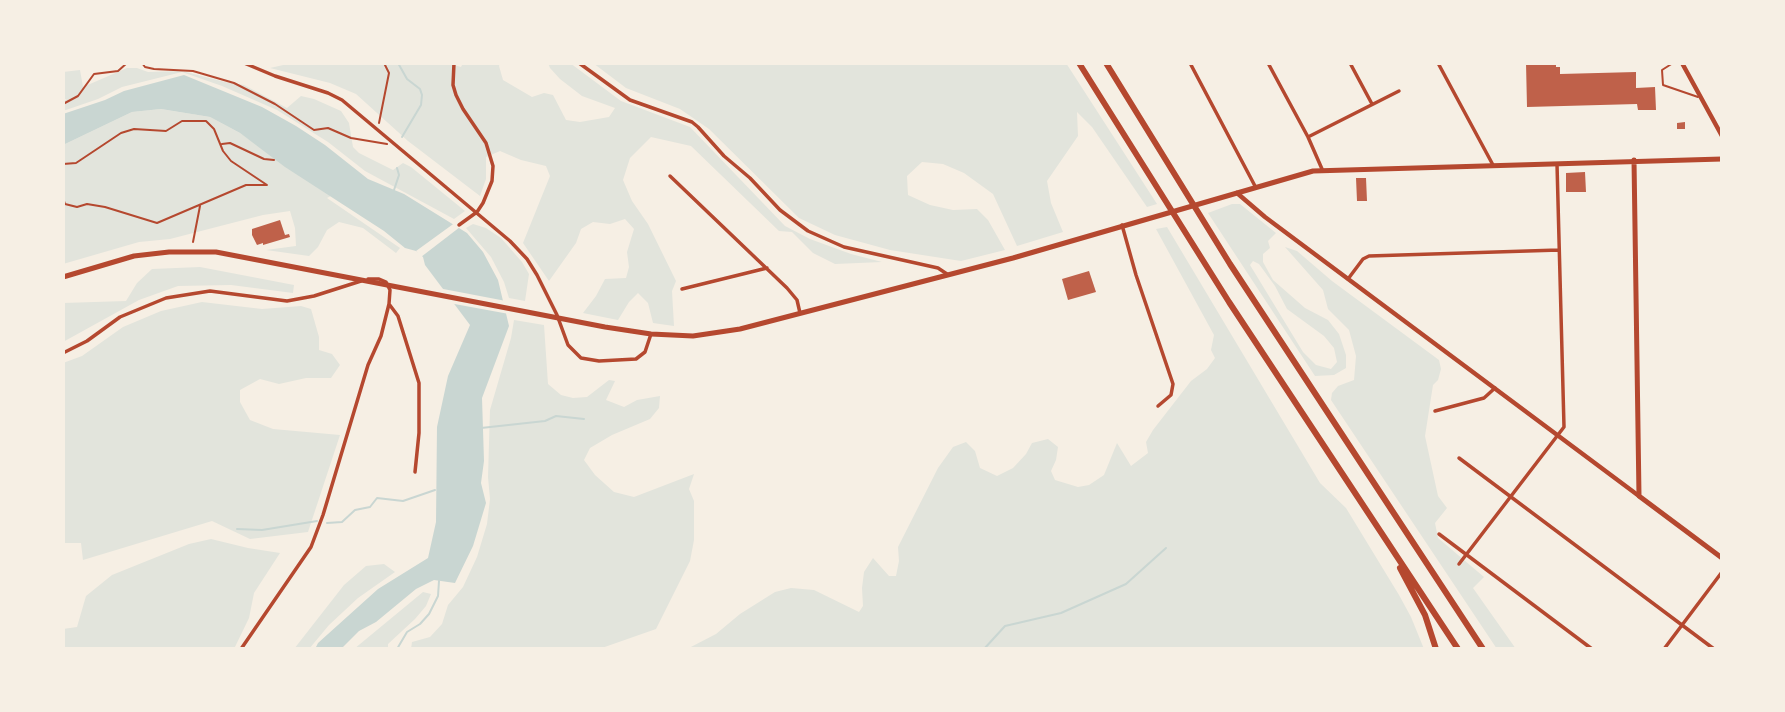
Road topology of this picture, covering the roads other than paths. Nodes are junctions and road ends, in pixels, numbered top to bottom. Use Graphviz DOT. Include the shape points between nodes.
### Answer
graph roads {
  1 [pos="244,63"];
  2 [pos="454,63"];
  3 [pos="579,63"];
  4 [pos="1079,63"];
  5 [pos="1106,63"];
  6 [pos="1190,63"];
  7 [pos="1268,63"];
  8 [pos="1350,63"];
  9 [pos="1438,63"];
  10 [pos="1673,63"];
  11 [pos="1682,63"];
  12 [pos="1399,91"];
  13 [pos="1701,98"];
  14 [pos="1372,104"];
  15 [pos="1722,134"];
  16 [pos="1308,137"];
  17 [pos="1722,159"];
  18 [pos="1634,160"];
  19 [pos="1557,163"];
  20 [pos="1493,165"];
  21 [pos="1322,170"];
  22 [pos="670,176"];
  23 [pos="1255,186"];
  24 [pos="1236,192"];
  25 [pos="477,212"];
  26 [pos="458,225"];
  27 [pos="1122,225"];
  28 [pos="1559,250"];
  29 [pos="767,268"];
  30 [pos="948,275"];
  31 [pos="63,277"];
  32 [pos="1348,279"];
  33 [pos="682,289"];
  34 [pos="389,304"];
  35 [pos="800,313"];
  36 [pos="651,334"];
  37 [pos="63,353"];
  38 [pos="1495,388"];
  39 [pos="1158,406"];
  40 [pos="1435,411"];
  41 [pos="1558,435"];
  42 [pos="1459,458"];
  43 [pos="415,472"];
  44 [pos="1510,496"];
  45 [pos="1639,496"];
  46 [pos="1381,533"];
  47 [pos="1439,534"];
  48 [pos="1466,554"];
  49 [pos="1722,558"];
  50 [pos="1459,564"];
  51 [pos="1722,572"];
  52 [pos="1682,625"];
  53 [pos="241,649"];
  54 [pos="1436,649"];
  55 [pos="1458,649"];
  56 [pos="1484,649"];
  57 [pos="1592,649"];
  58 [pos="1664,649"];
  59 [pos="1714,649"];
  1 -- 25 [label="street" via="342,100"];
  2 -- 25 [label="street" via="456,95 492,159 489,191"];
  3 -- 30 [label="street" via="630,100 692,122 780,210 808,231 844,247 938,268"];
  4 -- 46 [label="highway"];
  5 -- 56 [label="highway" via="1230,264"];
  6 -- 23 [label="street"];
  7 -- 16 [label="street"];
  8 -- 14 [label="street"];
  9 -- 20 [label="street"];
  10 -- 13 [label="lane" via="1662,69 1663,85"];
  11 -- 13 [label="street"];
  12 -- 14 [label="street"];
  13 -- 15 [label="street"];
  14 -- 16 [label="street"];
  16 -- 21 [label="street"];
  17 -- 18 [label="main road"];
  18 -- 19 [label="main road"];
  18 -- 45 [label="main road"];
  19 -- 20 [label="main road"];
  19 -- 28 [label="street"];
  20 -- 21 [label="main road"];
  21 -- 23 [label="main road"];
  22 -- 29 [label="street"];
  23 -- 24 [label="main road"];
  24 -- 27 [label="main road"];
  24 -- 32 [label="street"];
  25 -- 26 [label="street"];
  25 -- 36 [label="street" via="527,259 568,345 581,358 636,359 645,352"];
  27 -- 30 [label="main road"];
  27 -- 39 [label="street" via="1173,384 1171,395"];
  28 -- 32 [label="street" via="1369,256"];
  28 -- 41 [label="street" via="1564,427"];
  29 -- 33 [label="street"];
  29 -- 35 [label="street" via="792,294"];
  30 -- 35 [label="main road"];
  31 -- 36 [label="main road" via="134,256 216,253"];
  32 -- 38 [label="street"];
  34 -- 37 [label="street" via="390,290 383,280 367,280 300,299 269,300 210,291 166,298 120,317"];
  34 -- 43 [label="street" via="398,316 419,383"];
  34 -- 53 [label="street" via="311,547"];
  35 -- 36 [label="main road" via="714,334"];
  38 -- 40 [label="street" via="1484,398"];
  38 -- 41 [label="street"];
  41 -- 44 [label="street"];
  41 -- 45 [label="street"];
  42 -- 44 [label="street"];
  44 -- 48 [label="street"];
  44 -- 52 [label="street"];
  45 -- 49 [label="main road"];
  46 -- 54 [label="highway" via="1420,604"];
  46 -- 55 [label="highway"];
  47 -- 48 [label="street"];
  48 -- 50 [label="street"];
  48 -- 57 [label="street"];
  51 -- 52 [label="street"];
  52 -- 58 [label="street"];
  52 -- 59 [label="street"];
}
